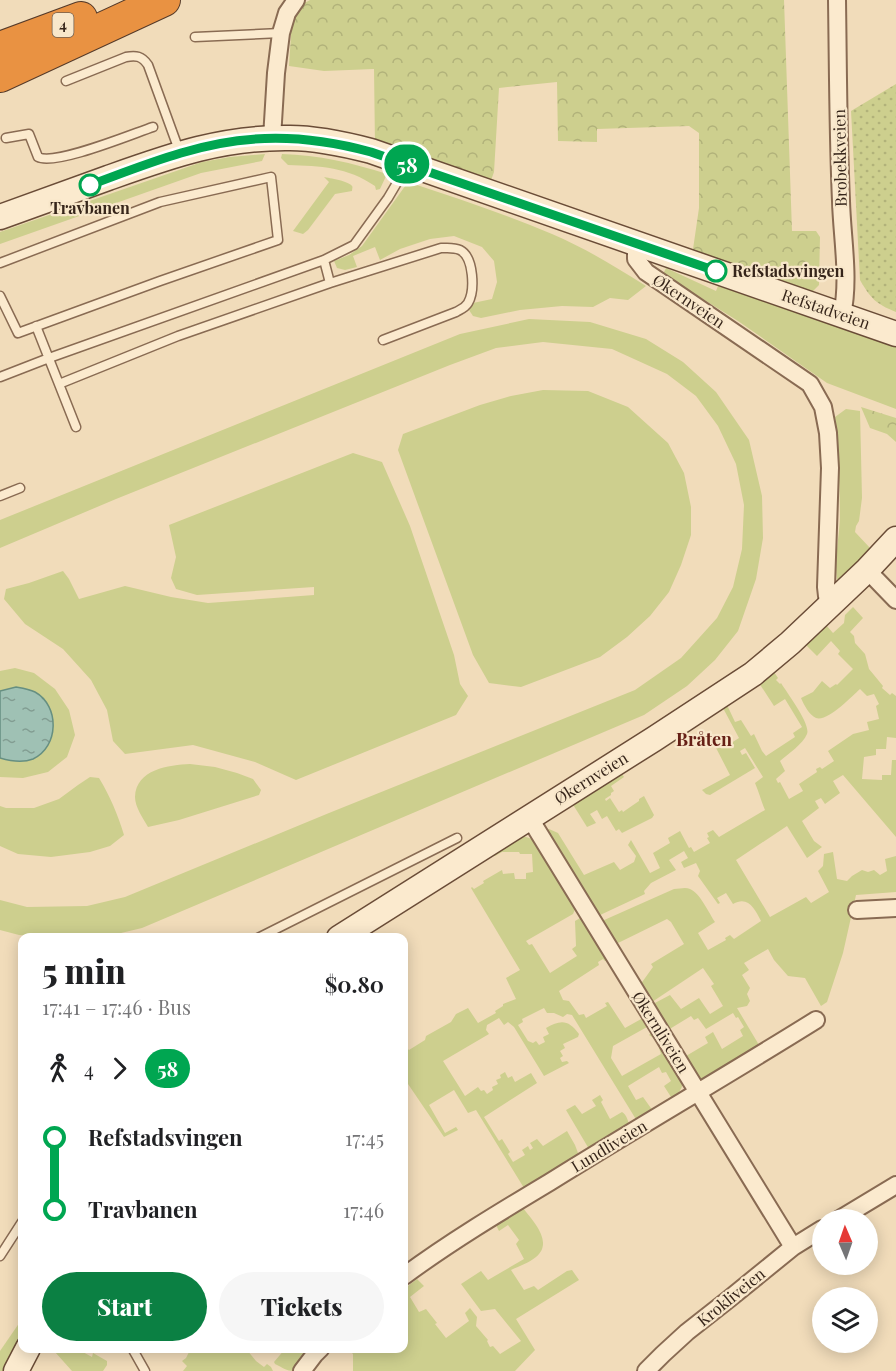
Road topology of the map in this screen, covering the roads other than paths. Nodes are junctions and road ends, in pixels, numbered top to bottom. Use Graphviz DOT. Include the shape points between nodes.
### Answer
graph roads {
  1 [pos="70,0"];
  2 [pos="125,0"];
  3 [pos="164,0"];
  4 [pos="296,0"];
  5 [pos="837,0"];
  6 [pos="0,25"];
  7 [pos="281,33"];
  8 [pos="195,37"];
  9 [pos="0,48"];
  10 [pos="0,76"];
  11 [pos="66,81"];
  12 [pos="153,127"];
  13 [pos="6,138"];
  14 [pos="272,138"];
  15 [pos="180,153"];
  16 [pos="406,164"];
  17 [pos="0,217"];
  18 [pos="636,244"];
  19 [pos="324,260"];
  20 [pos="0,263"];
  21 [pos="330,283"];
  22 [pos="0,296"];
  23 [pos="842,315"];
  24 [pos="36,326"];
  25 [pos="896,334"];
  26 [pos="383,340"];
  27 [pos="49,358"];
  28 [pos="0,377"];
  29 [pos="59,384"];
  30 [pos="75,428"];
  31 [pos="20,488"];
  32 [pos="0,496"];
  33 [pos="896,539"];
  34 [pos="867,570"];
  35 [pos="896,600"];
  36 [pos="832,603"];
  37 [pos="529,817"];
  38 [pos="457,838"];
  39 [pos="896,908"];
  40 [pos="857,910"];
  41 [pos="268,933"];
  42 [pos="347,933"];
  43 [pos="816,1020"];
  44 [pos="698,1093"];
  45 [pos="896,1185"];
  46 [pos="856,1209"];
  47 [pos="18,1228"];
  48 [pos="812,1235"];
  49 [pos="793,1247"];
  50 [pos="0,1256"];
  51 [pos="408,1273"];
  52 [pos="25,1353"];
  53 [pos="135,1353"];
  54 [pos="316,1353"];
  55 [pos="16,1371"];
  56 [pos="145,1371"];
  57 [pos="303,1371"];
  58 [pos="646,1371"];
  1 -- 6 [label="highway, 4"];
  2 -- 9 [label="highway, 4"];
  3 -- 10 [label="highway"];
  4 -- 7 [label="street"];
  5 -- 23 [label="street, Brobekkveien" via="845,276"];
  7 -- 8 [label="lane"];
  7 -- 14 [label="street"];
  11 -- 15 [label="lane" via="126,57 140,56 148,65"];
  12 -- 13 [label="lane" via="48,159 38,157 29,134"];
  14 -- 15 [label="street, Refstadveien" via="232,141"];
  14 -- 16 [label="street, Refstadveien" via="341,144"];
  15 -- 17 [label="street, Refstadveien"];
  16 -- 18 [label="street, Refstadveien"];
  16 -- 19 [label="lane" via="388,198 354,245"];
  18 -- 23 [label="street, Refstadveien"];
  18 -- 36 [label="street, Økernveien" via="636,259 646,272 810,384 823,407 830,468 826,587"];
  19 -- 21 [label="lane"];
  19 -- 27 [label="lane"];
  20 -- 24 [label="lane" via="160,202 271,177 278,240"];
  21 -- 26 [label="lane" via="441,248 458,249 465,254 470,262 472,292 465,307"];
  21 -- 29 [label="lane" via="178,336"];
  22 -- 24 [label="lane" via="18,333"];
  23 -- 25 [label="street, Refstadveien"];
  24 -- 27 [label="lane"];
  27 -- 28 [label="lane"];
  27 -- 29 [label="lane"];
  29 -- 30 [label="lane"];
  31 -- 32 [label="lane"];
  33 -- 34 [label="street, Økernveien"];
  34 -- 35 [label="street"];
  34 -- 36 [label="street, Økernveien"];
  36 -- 37 [label="street, Økernveien" via="753,674"];
  37 -- 42 [label="street, Økernveien"];
  37 -- 44 [label="street, Økernliveien"];
  38 -- 41 [label="lane"];
  39 -- 40 [label="street"];
  43 -- 44 [label="street, Lundliveien"];
  44 -- 49 [label="street, Økernliveien"];
  44 -- 51 [label="street, Lundliveien" via="437,1251"];
  45 -- 46 [label="street"];
  47 -- 50 [label="lane"];
  48 -- 49 [label="street, Krokliveien"];
  49 -- 58 [label="street, Krokliveien" via="687,1332"];
  52 -- 55 [label="street"];
  53 -- 56 [label="lane"];
  54 -- 57 [label="street"];
}
